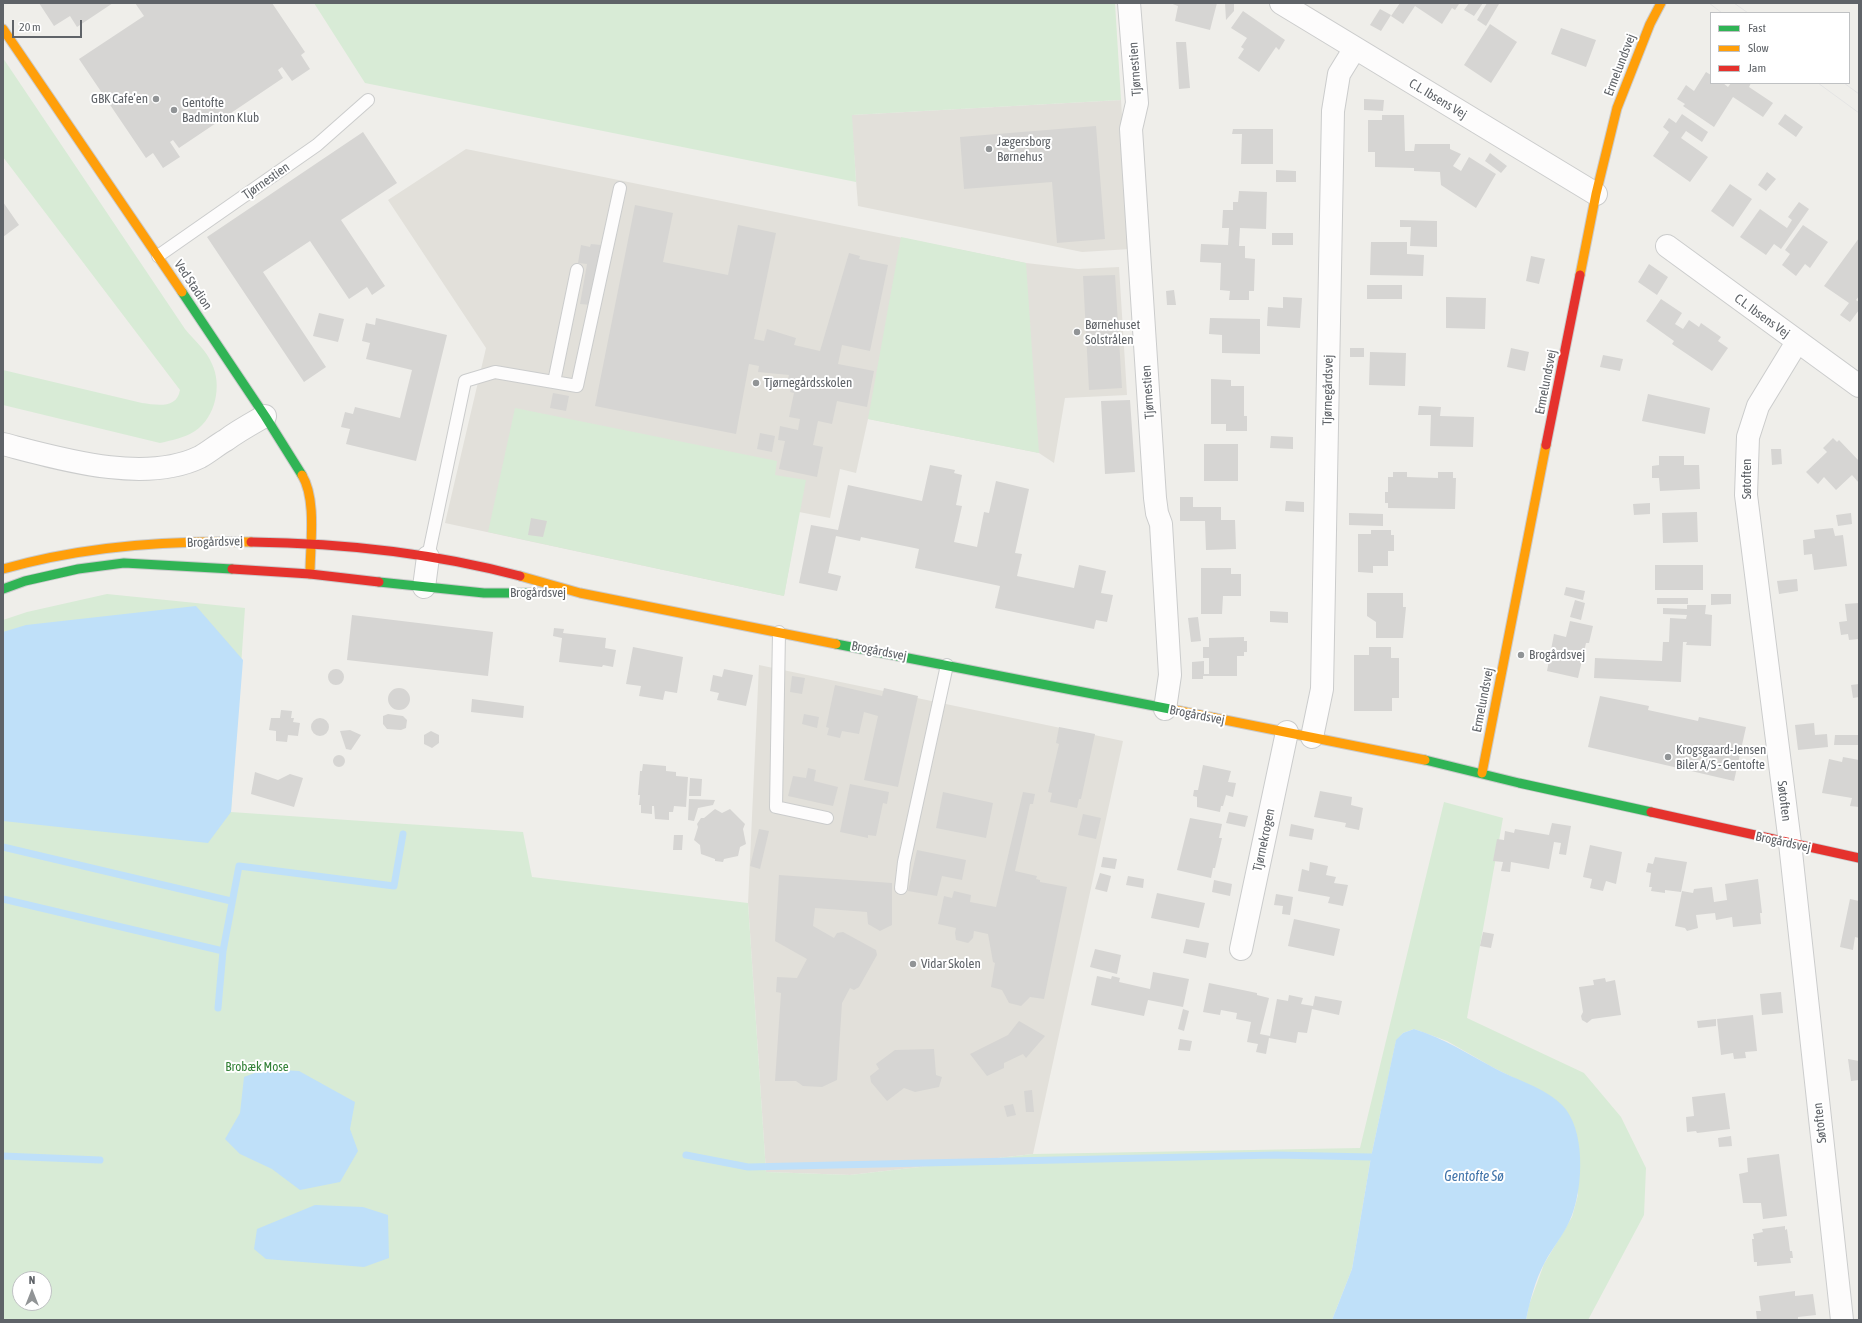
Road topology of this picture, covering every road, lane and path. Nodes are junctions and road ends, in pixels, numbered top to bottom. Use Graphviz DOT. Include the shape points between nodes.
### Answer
graph roads {
  1 [pos="1129,3"];
  2 [pos="1281,3"];
  3 [pos="1661,3"];
  4 [pos="3,28"];
  5 [pos="1355,48"];
  6 [pos="368,100"];
  7 [pos="620,188"];
  8 [pos="1596,194"];
  9 [pos="1667,246"];
  10 [pos="158,256"];
  11 [pos="577,270"];
  12 [pos="1797,342"];
  13 [pos="554,382"];
  14 [pos="1859,386"];
  15 [pos="265,416"];
  16 [pos="3,444"];
  17 [pos="312,543"];
  18 [pos="428,557"];
  19 [pos="3,569"];
  20 [pos="310,574"];
  21 [pos="424,587"];
  22 [pos="3,589"];
  23 [pos="580,593"];
  24 [pos="779,632"];
  25 [pos="947,665"];
  26 [pos="1165,709"];
  27 [pos="1287,732"];
  28 [pos="1312,737"];
  29 [pos="1482,773"];
  30 [pos="827,818"];
  31 [pos="1790,843"];
  32 [pos="1859,858"];
  33 [pos="901,888"];
  34 [pos="1242,949"];
  35 [pos="1842,1320"];
  1 -- 26 [label="street, Tjørnestien" via="1137,103 1131,129 1170,675"];
  2 -- 5 [label="street, C.L. Ibsens Vej"];
  3 -- 8 [label="street, Ermelundsvej" via="1650,24 1617,108"];
  4 -- 10 [label="street, Ved Stadion"];
  5 -- 8 [label="street, C.L. Ibsens Vej"];
  5 -- 28 [label="street, Tjørnegårdsvej" via="1339,74 1333,111 1322,689"];
  6 -- 10 [label="lane, Tjørnestien" via="317,145"];
  7 -- 13 [label="lane" via="577,386"];
  8 -- 29 [label="street, Ermelundsvej"];
  9 -- 12 [label="street, C.L. Ibsens Vej"];
  10 -- 15 [label="street, Ved Stadion"];
  11 -- 13 [label="lane"];
  12 -- 14 [label="street, C.L. Ibsens Vej"];
  12 -- 31 [label="street, Søtoften" via="1758,406 1748,438 1746,495"];
  13 -- 18 [label="lane" via="495,372 465,381"];
  15 -- 16 [label="street" via="200,457 162,468 93,465"];
  15 -- 17 [label="street, Ved Stadion" via="308,485"];
  17 -- 18 [label="street, Brogårdsvej" via="371,548"];
  17 -- 19 [label="street, Brogårdsvej" via="251,540 189,542 75,552"];
  17 -- 20 [label="street, Ved Stadion"];
  18 -- 21 [label="street"];
  18 -- 23 [label="street, Brogårdsvej" via="487,568"];
  20 -- 21 [label="street, Brogårdsvej"];
  20 -- 22 [label="street, Brogårdsvej" via="124,563 78,569 25,581"];
  21 -- 23 [label="street, Brogårdsvej" via="484,593"];
  23 -- 24 [label="street, Brogårdsvej"];
  24 -- 25 [label="street, Brogårdsvej"];
  24 -- 30 [label="lane" via="776,808"];
  25 -- 26 [label="street, Brogårdsvej"];
  25 -- 33 [label="lane" via="904,862"];
  26 -- 27 [label="street, Brogårdsvej"];
  27 -- 28 [label="street, Brogårdsvej"];
  27 -- 34 [label="street, Tjørnekrogen"];
  28 -- 29 [label="street, Brogårdsvej"];
  29 -- 31 [label="street, Brogårdsvej"];
  31 -- 32 [label="street, Brogårdsvej"];
  31 -- 35 [label="street, Søtoften"];
}
